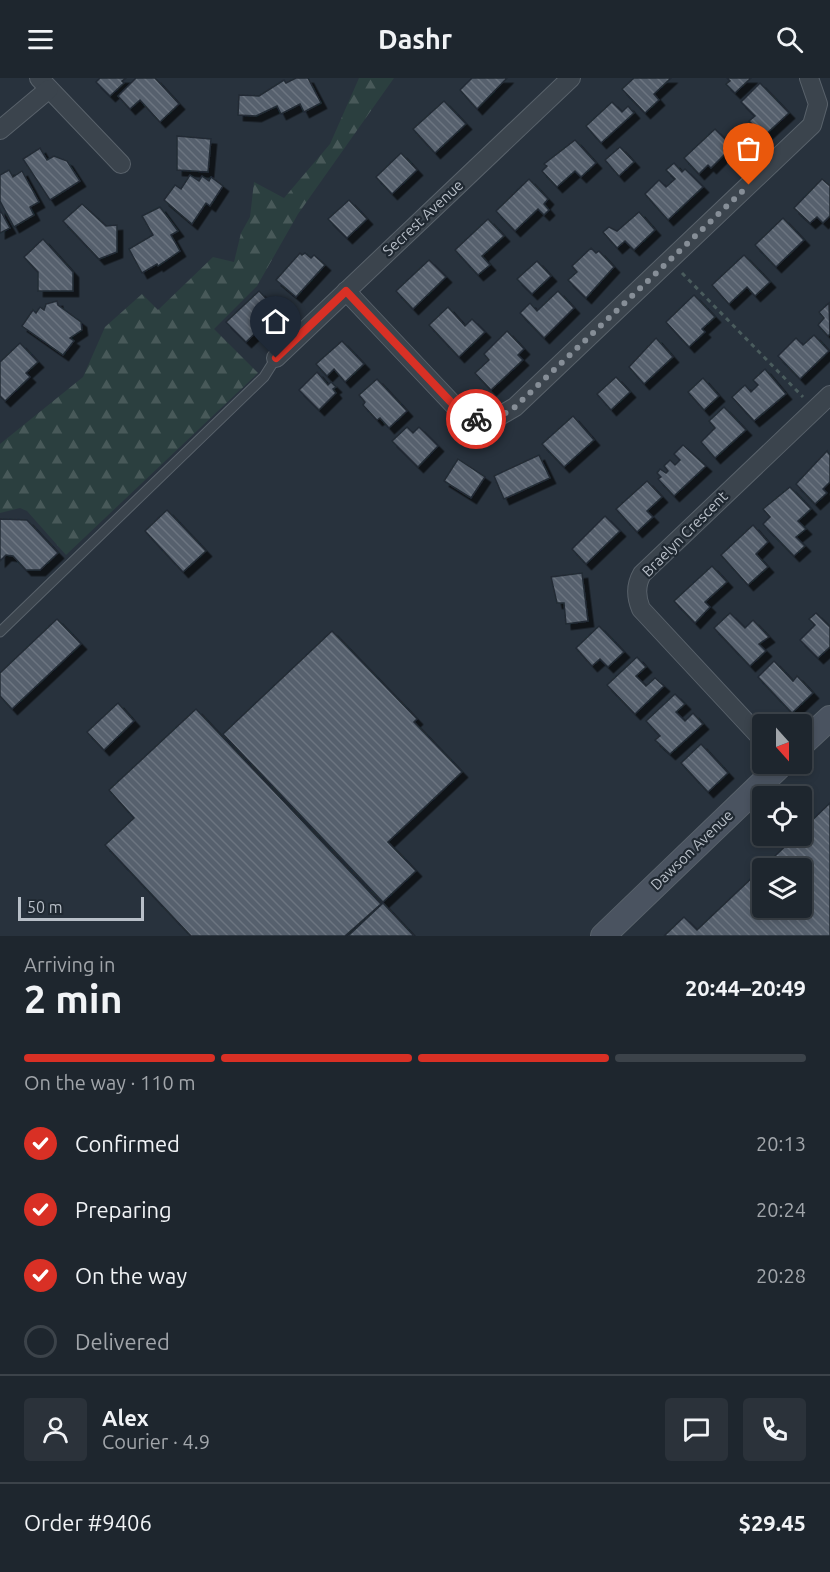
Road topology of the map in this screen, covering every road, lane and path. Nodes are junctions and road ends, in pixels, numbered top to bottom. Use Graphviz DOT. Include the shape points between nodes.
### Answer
graph roads {
  1 [pos="571,78"];
  2 [pos="809,78"];
  3 [pos="44,83"];
  4 [pos="0,130"];
  5 [pos="121,164"];
  6 [pos="670,260"];
  7 [pos="346,291"];
  8 [pos="276,358"];
  9 [pos="830,395"];
  10 [pos="814,410"];
  11 [pos="0,632"];
  12 [pos="830,718"];
  13 [pos="752,728"];
  14 [pos="812,735"];
  15 [pos="772,774"];
  16 [pos="603,936"];
  1 -- 7 [label="street, Secrest Avenue"];
  2 -- 6 [label="street" via="818,104 812,125"];
  3 -- 4 [label="street"];
  3 -- 5 [label="street"];
  6 -- 7 [label="street" via="515,407 491,422 465,417"];
  6 -- 10 [label="path"];
  7 -- 8 [label="street, Secrest Avenue"];
  8 -- 11 [label="lane" via="264,377"];
  9 -- 10 [label="street, Braelyn Crescent"];
  10 -- 13 [label="street, Braelyn Crescent" via="638,582 641,609"];
  12 -- 14 [label="street"];
  15 -- 16 [label="street, Dawson Avenue"];
}
